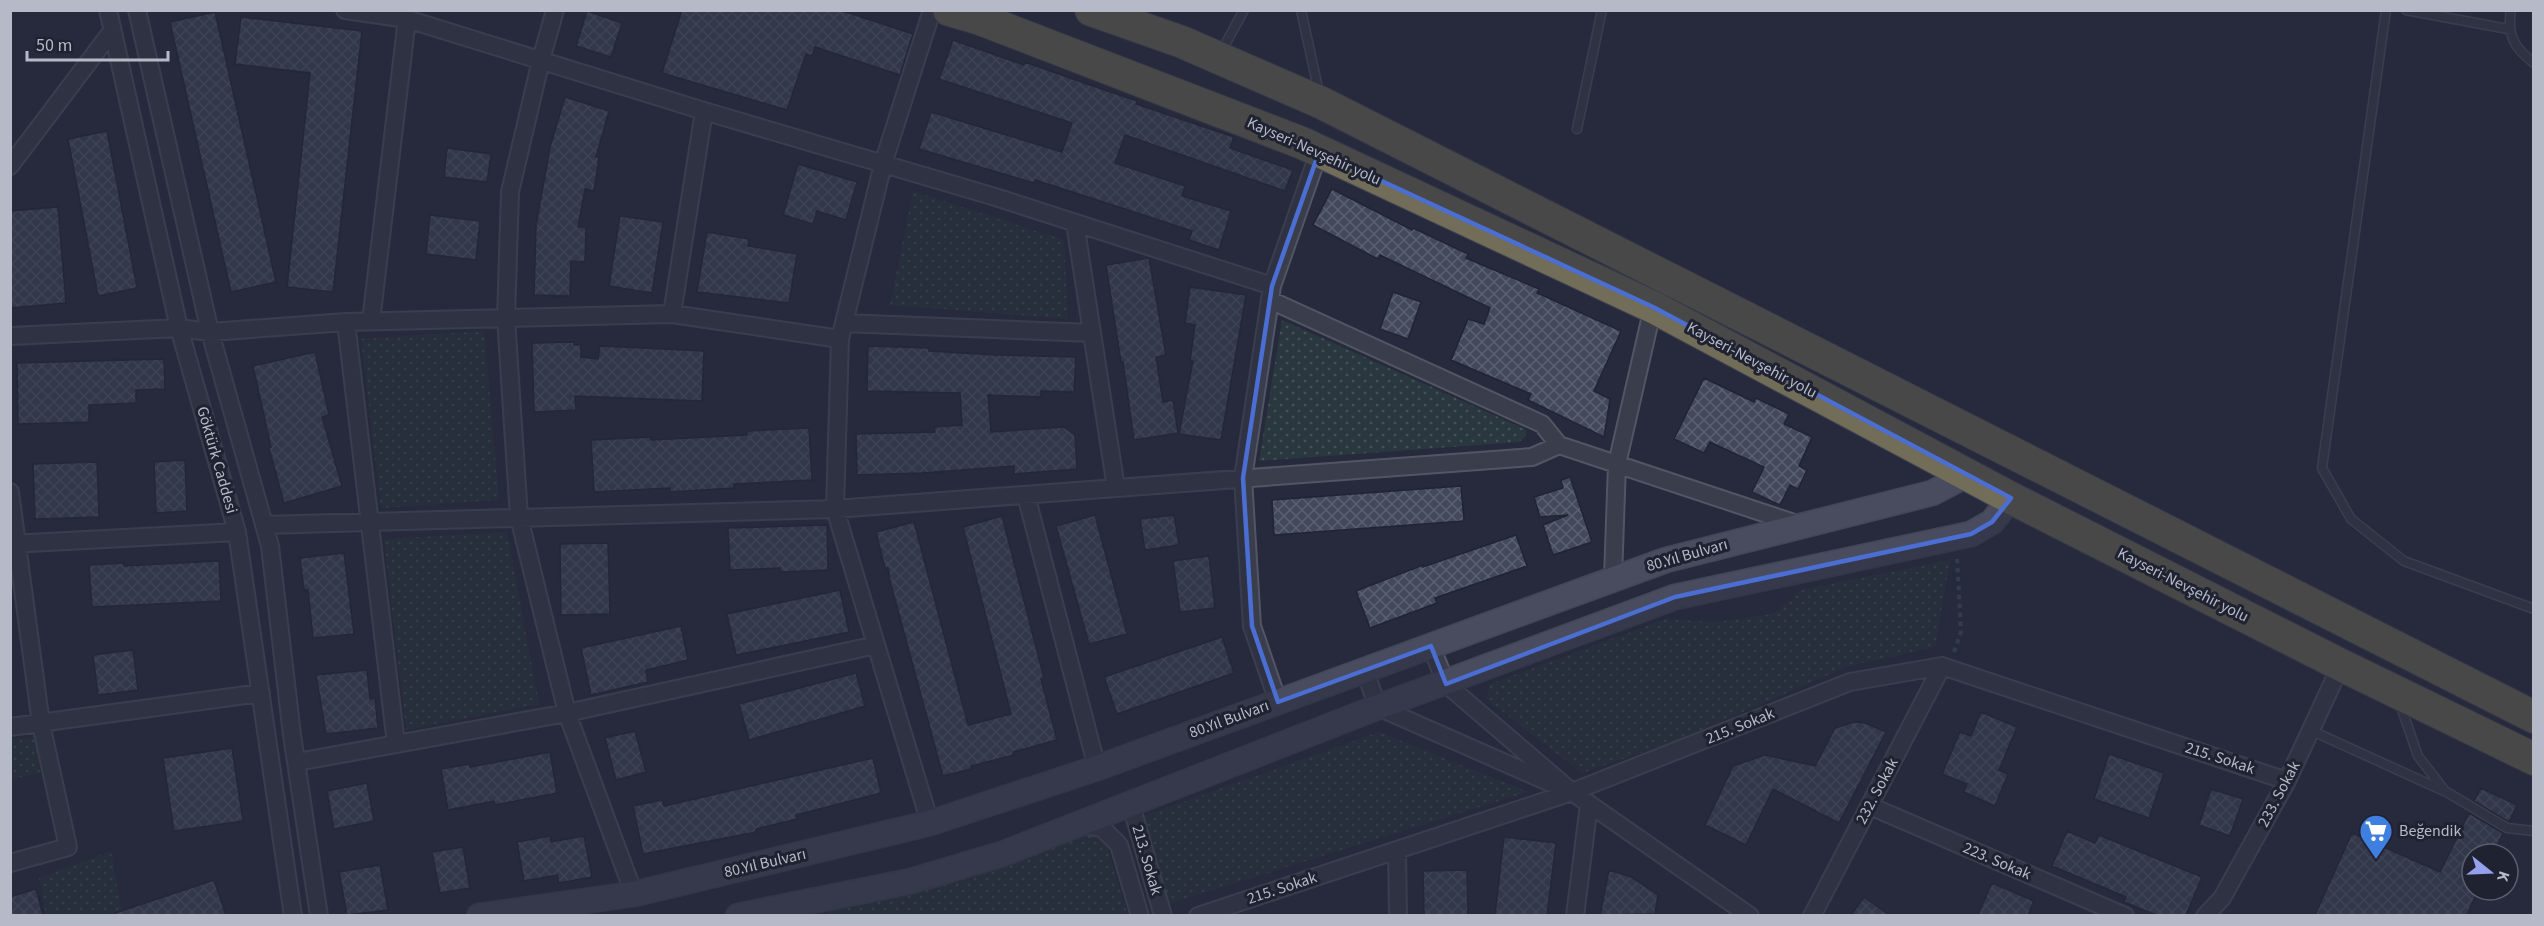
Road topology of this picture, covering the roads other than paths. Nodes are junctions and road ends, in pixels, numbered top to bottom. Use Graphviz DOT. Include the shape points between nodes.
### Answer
graph roads {
  1 [pos="108,10"];
  2 [pos="137,10"];
  3 [pos="345,10"];
  4 [pos="555,10"];
  5 [pos="932,10"];
  6 [pos="949,10"];
  7 [pos="1091,10"];
  8 [pos="1244,10"];
  9 [pos="1301,10"];
  10 [pos="1602,10"];
  11 [pos="2386,10"];
  12 [pos="2406,10"];
  13 [pos="2511,10"];
  14 [pos="386,13"];
  15 [pos="407,19"];
  16 [pos="2508,28"];
  17 [pos="112,31"];
  18 [pos="1218,57"];
  19 [pos="541,60"];
  20 [pos="2534,63"];
  21 [pos="1322,103"];
  22 [pos="704,111"];
  23 [pos="1577,129"];
  24 [pos="1319,152"];
  25 [pos="883,164"];
  26 [pos="10,166"];
  27 [pos="1075,223"];
  28 [pos="1271,293"];
  29 [pos="1653,307"];
  30 [pos="672,314"];
  31 [pos="506,318"];
  32 [pos="371,321"];
  33 [pos="346,322"];
  34 [pos="179,328"];
  35 [pos="842,331"];
  36 [pos="210,332"];
  37 [pos="1092,333"];
  38 [pos="10,336"];
  39 [pos="1981,438"];
  40 [pos="1559,445"];
  41 [pos="2029,463"];
  42 [pos="1617,464"];
  43 [pos="1963,472"];
  44 [pos="1243,478"];
  45 [pos="1116,488"];
  46 [pos="10,492"];
  47 [pos="1026,495"];
  48 [pos="2011,498"];
  49 [pos="835,509"];
  50 [pos="519,517"];
  51 [pos="372,522"];
  52 [pos="264,525"];
  53 [pos="1800,525"];
  54 [pos="237,532"];
  55 [pos="14,544"];
  56 [pos="1613,578"];
  57 [pos="2534,609"];
  58 [pos="876,645"];
  59 [pos="1431,646"];
  60 [pos="2341,665"];
  61 [pos="1942,666"];
  62 [pos="1364,669"];
  63 [pos="1446,684"];
  64 [pos="2396,692"];
  65 [pos="261,693"];
  66 [pos="1278,702"];
  67 [pos="1378,707"];
  68 [pos="567,713"];
  69 [pos="2534,717"];
  70 [pos="41,724"];
  71 [pos="10,727"];
  72 [pos="2310,730"];
  73 [pos="396,744"];
  74 [pos="2534,759"];
  75 [pos="297,762"];
  76 [pos="1097,768"];
  77 [pos="2287,781"];
  78 [pos="2445,791"];
  79 [pos="1572,792"];
  80 [pos="1588,804"];
  81 [pos="1131,805"];
  82 [pos="1870,806"];
  83 [pos="930,824"];
  84 [pos="1081,824"];
  85 [pos="2534,831"];
  86 [pos="1397,850"];
  87 [pos="10,863"];
  88 [pos="634,894"];
  89 [pos="293,915"];
  90 [pos="319,915"];
  91 [pos="479,915"];
  92 [pos="738,915"];
  93 [pos="1140,915"];
  94 [pos="1163,915"];
  95 [pos="1198,915"];
  96 [pos="1398,915"];
  97 [pos="1575,915"];
  98 [pos="1750,915"];
  99 [pos="1812,915"];
  100 [pos="2125,915"];
  101 [pos="2205,915"];
  1 -- 17 [label="street, Göktürk Caddesi"];
  2 -- 36 [label="street, Göktürk Caddesi"];
  3 -- 14 [label="street"];
  4 -- 19 [label="street"];
  5 -- 25 [label="street"];
  6 -- 24 [label="highway, Kayseri-Nevşehir yolu"];
  7 -- 18 [label="highway, Kayseri-Nevşehir yolu"];
  8 -- 18 [label="lane"];
  9 -- 21 [label="lane"];
  10 -- 23 [label="lane"];
  11 -- 57 [label="lane" via="2322,468 2351,519 2404,561"];
  12 -- 16 [label="lane"];
  13 -- 16 [label="lane"];
  14 -- 15 [label="street"];
  15 -- 19 [label="street"];
  15 -- 32 [label="street"];
  16 -- 20 [label="lane" via="2520,52"];
  17 -- 26 [label="street"];
  17 -- 34 [label="street, Göktürk Caddesi"];
  18 -- 21 [label="highway, Kayseri-Nevşehir yolu"];
  19 -- 22 [label="street"];
  19 -- 31 [label="street" via="510,192"];
  21 -- 39 [label="highway, Kayseri-Nevşehir yolu"];
  22 -- 25 [label="street"];
  22 -- 30 [label="street"];
  24 -- 28 [label="street"];
  24 -- 29 [label="highway, Kayseri-Nevşehir yolu"];
  25 -- 27 [label="street"];
  25 -- 35 [label="street"];
  27 -- 28 [label="street"];
  27 -- 37 [label="street"];
  28 -- 40 [label="street" via="1542,424"];
  28 -- 44 [label="street"];
  29 -- 42 [label="street"];
  29 -- 43 [label="highway, Kayseri-Nevşehir yolu"];
  30 -- 31 [label="street"];
  30 -- 35 [label="street"];
  31 -- 32 [label="street"];
  31 -- 50 [label="street"];
  32 -- 33 [label="street"];
  33 -- 36 [label="street"];
  33 -- 51 [label="street"];
  34 -- 36 [label="street"];
  34 -- 38 [label="street"];
  34 -- 54 [label="street, Göktürk Caddesi"];
  35 -- 37 [label="street"];
  35 -- 49 [label="street"];
  36 -- 52 [label="street, Göktürk Caddesi"];
  37 -- 45 [label="street"];
  39 -- 41 [label="highway, Kayseri-Nevşehir yolu"];
  39 -- 43 [label="highway"];
  40 -- 42 [label="street"];
  40 -- 44 [label="street" via="1532,457"];
  41 -- 48 [label="highway"];
  41 -- 69 [label="highway, Kayseri-Nevşehir yolu"];
  42 -- 53 [label="street"];
  42 -- 56 [label="street"];
  43 -- 48 [label="highway, Kayseri-Nevşehir yolu"];
  43 -- 53 [label="street, 80.Yıl Bulvarı" via="1932,493"];
  44 -- 45 [label="street"];
  44 -- 66 [label="street" via="1252,626"];
  45 -- 47 [label="street"];
  46 -- 55 [label="street"];
  47 -- 49 [label="street"];
  47 -- 76 [label="street"];
  48 -- 60 [label="highway, Kayseri-Nevşehir yolu"];
  48 -- 63 [label="street" via="1983,529 1675,597"];
  49 -- 50 [label="street"];
  49 -- 58 [label="street"];
  50 -- 51 [label="street"];
  50 -- 68 [label="street"];
  51 -- 52 [label="street"];
  51 -- 73 [label="street"];
  52 -- 75 [label="street, Göktürk Caddesi" via="270,546"];
  53 -- 56 [label="street, 80.Yıl Bulvarı"];
  54 -- 55 [label="street"];
  54 -- 65 [label="street, Göktürk Caddesi"];
  55 -- 70 [label="street"];
  56 -- 59 [label="street, 80.Yıl Bulvarı"];
  58 -- 68 [label="street"];
  58 -- 83 [label="street"];
  59 -- 62 [label="street, 80.Yıl Bulvarı"];
  59 -- 63 [label="street"];
  60 -- 64 [label="highway, Kayseri-Nevşehir yolu"];
  60 -- 72 [label="street, 233. Sokak"];
  61 -- 77 [label="street, 215. Sokak"];
  61 -- 79 [label="street, 215. Sokak" via="1850,682"];
  61 -- 82 [label="street, 232. Sokak"];
  62 -- 66 [label="street, 80.Yıl Bulvarı"];
  62 -- 67 [label="street"];
  63 -- 67 [label="street"];
  63 -- 79 [label="street"];
  64 -- 74 [label="highway, Kayseri-Nevşehir yolu"];
  64 -- 78 [label="lane" via="2418,756"];
  65 -- 70 [label="street"];
  65 -- 89 [label="street, Göktürk Caddesi"];
  66 -- 76 [label="street, 80.Yıl Bulvarı"];
  67 -- 79 [label="street"];
  67 -- 81 [label="street"];
  68 -- 73 [label="street"];
  68 -- 88 [label="street"];
  70 -- 71 [label="street"];
  70 -- 87 [label="street" via="68,847"];
  72 -- 77 [label="street, 233. Sokak"];
  72 -- 78 [label="lane"];
  73 -- 75 [label="street"];
  75 -- 90 [label="street, Göktürk Caddesi"];
  76 -- 83 [label="street, 80.Yıl Bulvarı"];
  77 -- 101 [label="street, 233. Sokak" via="2222,898"];
  78 -- 85 [label="lane" via="2507,828"];
  79 -- 80 [label="street"];
  79 -- 86 [label="street, 215. Sokak"];
  80 -- 97 [label="street"];
  80 -- 98 [label="street"];
  81 -- 84 [label="street"];
  81 -- 94 [label="street, 213. Sokak"];
  82 -- 99 [label="street, 232. Sokak"];
  82 -- 100 [label="street, 223. Sokak"];
  83 -- 88 [label="street, 80.Yıl Bulvarı"];
  84 -- 92 [label="street" via="1002,854 911,880"];
  84 -- 93 [label="street, 213. Sokak" via="1102,828 1119,845"];
  86 -- 95 [label="street, 215. Sokak"];
  86 -- 96 [label="street"];
  88 -- 91 [label="street, 80.Yıl Bulvarı"];
}
